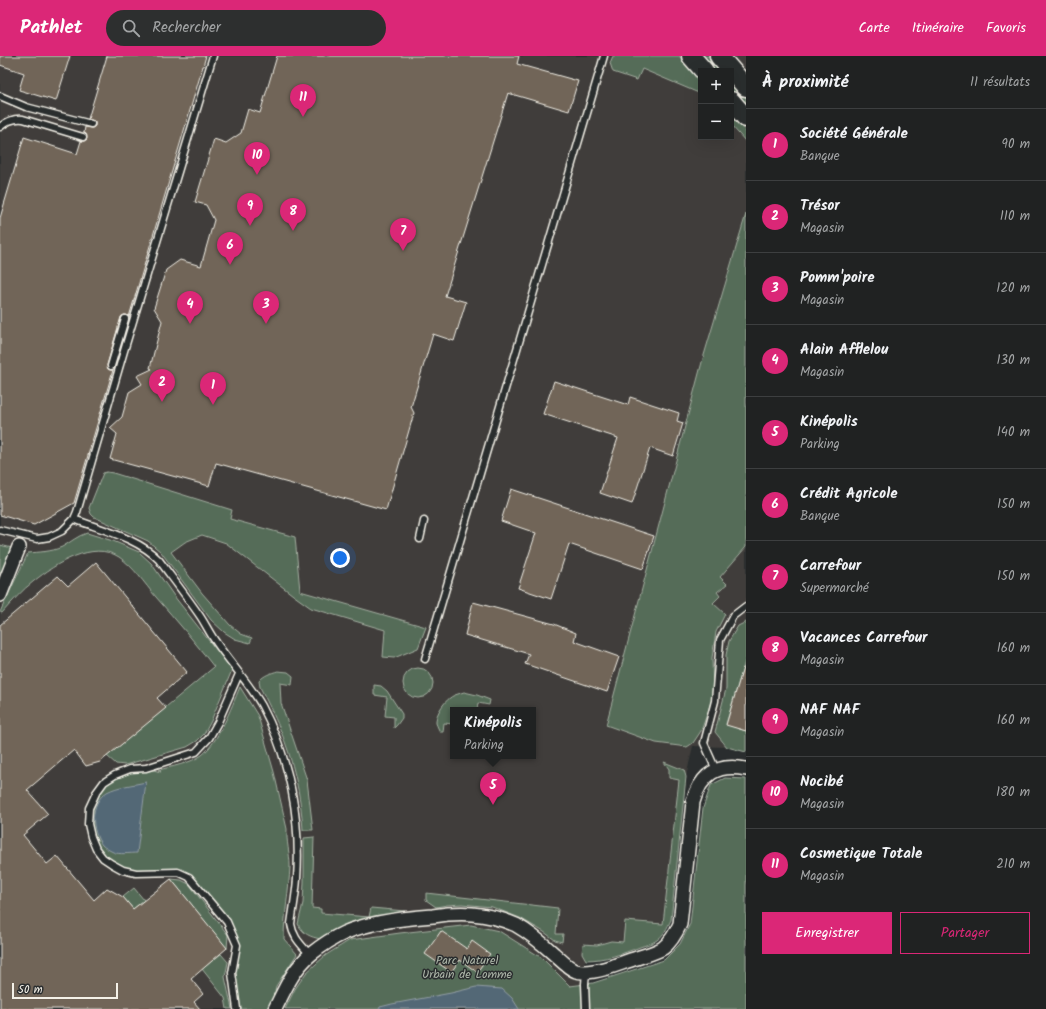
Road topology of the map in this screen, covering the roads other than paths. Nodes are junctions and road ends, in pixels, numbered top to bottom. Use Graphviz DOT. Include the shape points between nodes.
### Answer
graph roads {
  1 [pos="213,56"];
  2 [pos="604,56"];
  3 [pos="691,56"];
  4 [pos="719,56"];
  5 [pos="701,68"];
  6 [pos="746,87"];
  7 [pos="0,96"];
  8 [pos="734,104"];
  9 [pos="746,118"];
  10 [pos="91,124"];
  11 [pos="0,127"];
  12 [pos="83,137"];
  13 [pos="126,319"];
  14 [pos="111,366"];
  15 [pos="74,519"];
  16 [pos="424,521"];
  17 [pos="0,530"];
  18 [pos="420,539"];
  19 [pos="19,547"];
  20 [pos="0,595"];
  21 [pos="746,606"];
  22 [pos="425,659"];
  23 [pos="240,674"];
  24 [pos="746,769"];
  25 [pos="716,770"];
  26 [pos="310,955"];
  27 [pos="586,972"];
  28 [pos="237,1009"];
  29 [pos="274,1009"];
  30 [pos="586,1009"];
  1 -- 15 [label="lane"];
  2 -- 22 [label="lane"];
  3 -- 5 [label="main road"];
  4 -- 6 [label="main road"];
  7 -- 10 [label="lane" via="26,107"];
  8 -- 9 [label="main road"];
  11 -- 12 [label="lane" via="17,118"];
  13 -- 14 [label="lane"];
  15 -- 17 [label="lane" via="62,531 37,539"];
  15 -- 23 [label="lane" via="131,540 152,553"];
  16 -- 18 [label="lane"];
  19 -- 20 [label="street"];
  21 -- 25 [label="lane" via="733,616 720,640 716,701 704,743"];
  23 -- 26 [label="lane" via="262,707 287,769 298,836 297,881 291,924 295,937"];
  23 -- 28 [label="lane" via="209,738 196,752 146,768 130,769 115,774 104,782 96,793 90,808 88,824 96,849 103,858 123,870 136,873 178,872 189,877 227,922 237,945 232,973"];
  24 -- 25 [label="street" via="732,767"];
  25 -- 27 [label="street" via="703,779 693,802 680,924 672,938 662,949 655,952 602,970"];
  26 -- 27 [label="street" via="345,933 366,926 465,913 482,915 516,926 530,934 574,970"];
  26 -- 29 [label="street" via="287,983"];
  27 -- 30 [label="lane"];
}
